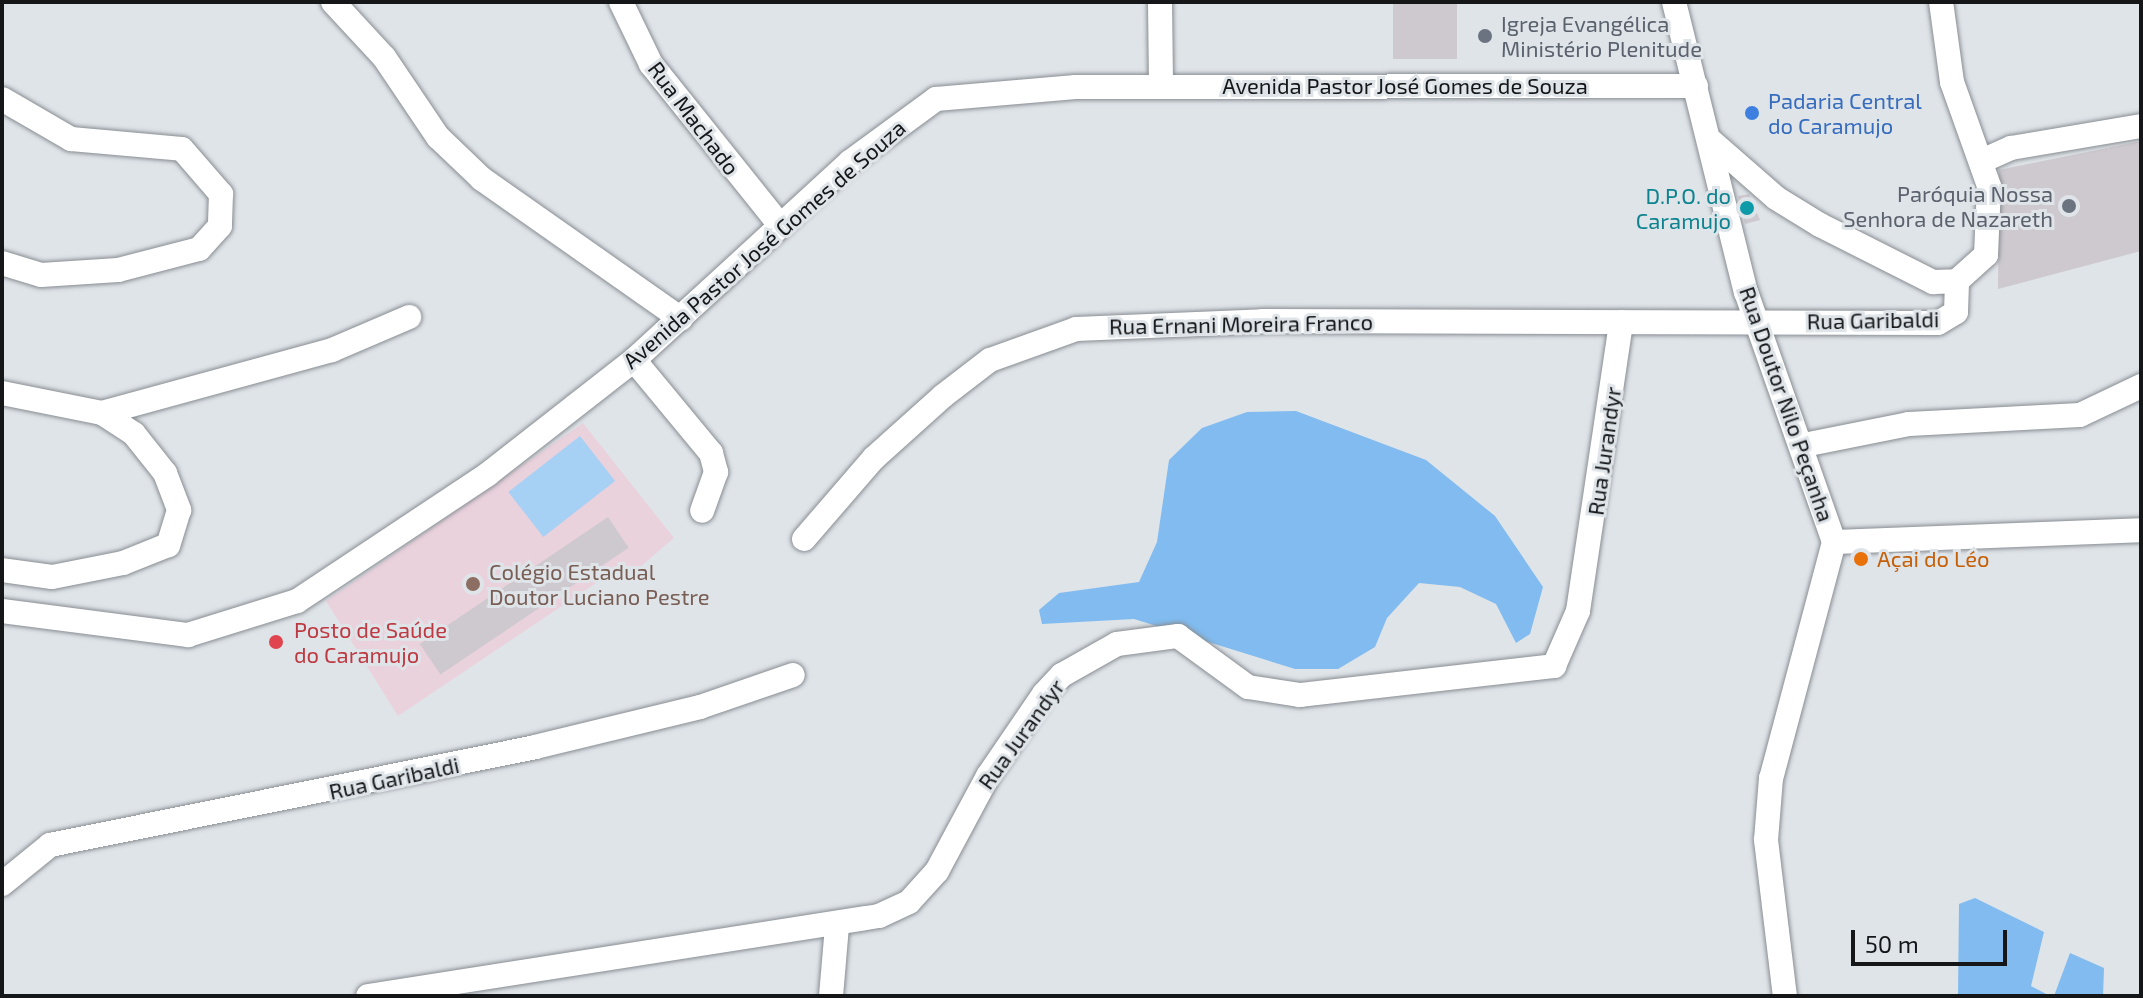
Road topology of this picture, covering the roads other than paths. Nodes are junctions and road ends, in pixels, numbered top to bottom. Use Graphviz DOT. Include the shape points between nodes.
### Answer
graph roads {
  1 [pos="333,2"];
  2 [pos="621,2"];
  3 [pos="1160,2"];
  4 [pos="1674,2"];
  5 [pos="1941,2"];
  6 [pos="1161,86"];
  7 [pos="1696,86"];
  8 [pos="2,99"];
  9 [pos="2141,126"];
  10 [pos="1711,141"];
  11 [pos="1984,160"];
  12 [pos="780,225"];
  13 [pos="2,263"];
  14 [pos="1957,281"];
  15 [pos="409,317"];
  16 [pos="681,319"];
  17 [pos="1756,320"];
  18 [pos="1621,322"];
  19 [pos="634,360"];
  20 [pos="2141,386"];
  21 [pos="2,393"];
  22 [pos="102,413"];
  23 [pos="1804,445"];
  24 [pos="702,511"];
  25 [pos="2141,530"];
  26 [pos="804,539"];
  27 [pos="1834,542"];
  28 [pos="2,570"];
  29 [pos="2,611"];
  30 [pos="793,675"];
  31 [pos="2,884"];
  32 [pos="837,926"];
  33 [pos="368,996"];
  34 [pos="831,996"];
  35 [pos="1785,996"];
  1 -- 16 [label="street" via="384,57 428,126 482,179"];
  2 -- 12 [label="street, Rua Machado" via="651,64"];
  3 -- 6 [label="street"];
  4 -- 7 [label="street, Rua Doutor Nilo Peçanha"];
  5 -- 11 [label="street" via="1952,82"];
  6 -- 7 [label="street, Avenida Pastor José Gomes de Souza"];
  6 -- 12 [label="street, Avenida Pastor José Gomes de Souza" via="969,91 936,99"];
  7 -- 10 [label="street, Rua Doutor Nilo Peçanha"];
  8 -- 13 [label="street" via="71,139 182,149 221,194 220,226 199,249 118,270 41,275"];
  9 -- 11 [label="street" via="2011,148"];
  10 -- 14 [label="street" via="1776,198 1820,225 1933,282"];
  10 -- 17 [label="street, Rua Doutor Nilo Peçanha"];
  11 -- 14 [label="street" via="1991,217 1986,255"];
  12 -- 16 [label="street, Avenida Pastor José Gomes de Souza"];
  14 -- 17 [label="street, Rua Garibaldi" via="1956,312 1938,323"];
  15 -- 22 [label="street" via="332,350"];
  16 -- 19 [label="street, Avenida Pastor José Gomes de Souza"];
  17 -- 18 [label="street, Rua Ernani Moreira Franco"];
  17 -- 23 [label="street, Rua Doutor Nilo Peçanha"];
  18 -- 26 [label="street, Rua Ernani Moreira Franco" via="1143,323 1036,339 990,360 943,396 874,458"];
  18 -- 32 [label="street, Rua Jurandyr" via="1578,611 1554,666 1300,695 1248,687 1178,636 1117,644 1062,675 1044,694 988,776 937,871 909,902"];
  19 -- 24 [label="street" via="711,453 716,472"];
  19 -- 29 [label="street, Avenida Pastor José Gomes de Souza" via="452,500 297,601 188,635"];
  20 -- 23 [label="street" via="2080,415 1909,424"];
  21 -- 22 [label="street"];
  22 -- 28 [label="street" via="134,434 165,473 179,510 168,545 123,563 52,577"];
  23 -- 27 [label="street, Rua Doutor Nilo Peçanha"];
  25 -- 27 [label="street"];
  27 -- 35 [label="street, Rua Doutor Nilo Peçanha" via="1771,778 1766,840"];
  30 -- 31 [label="street, Rua Garibaldi" via="700,707 535,747 50,845"];
  32 -- 33 [label="street, Rua Jurandyr"];
  32 -- 34 [label="street"];
}
